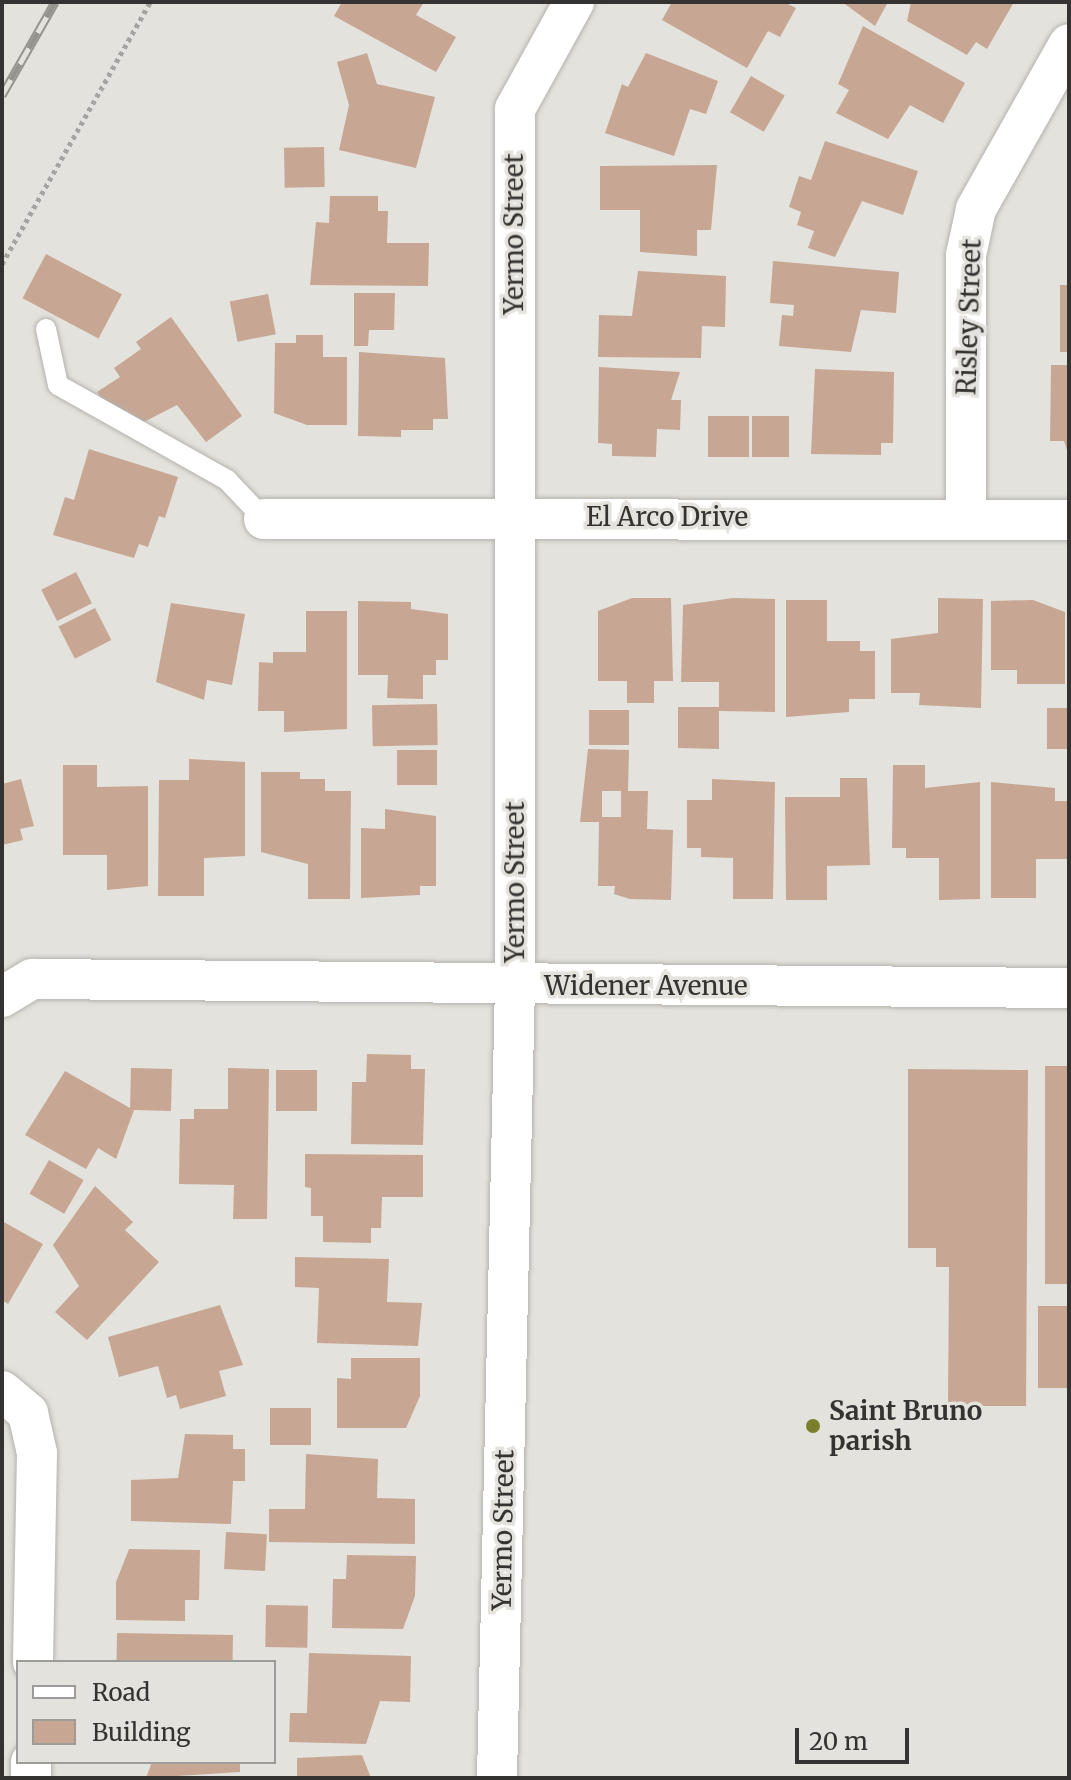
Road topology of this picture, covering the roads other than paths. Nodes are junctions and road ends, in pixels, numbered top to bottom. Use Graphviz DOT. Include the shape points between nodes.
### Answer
graph roads {
  1 [pos="574,2"];
  2 [pos="1069,44"];
  3 [pos="46,329"];
  4 [pos="512,516"];
  5 [pos="264,519"];
  6 [pos="966,519"];
  7 [pos="1069,520"];
  8 [pos="515,985"];
  9 [pos="17,988"];
  10 [pos="1069,988"];
  11 [pos="2,1391"];
  12 [pos="33,1660"];
  13 [pos="497,1778"];
  1 -- 4 [label="street, Yermo Street" via="515,109"];
  2 -- 6 [label="street, Risley Street" via="976,209 966,255"];
  3 -- 5 [label="lane" via="58,385 227,480"];
  4 -- 5 [label="street, El Arco Drive"];
  4 -- 6 [label="street, El Arco Drive"];
  4 -- 8 [label="street, Yermo Street"];
  6 -- 7 [label="street, El Arco Drive"];
  8 -- 9 [label="street, Widener Avenue"];
  8 -- 10 [label="street, Widener Avenue"];
  8 -- 13 [label="street, Yermo Street"];
  11 -- 12 [label="street" via="28,1413 37,1453"];
}
